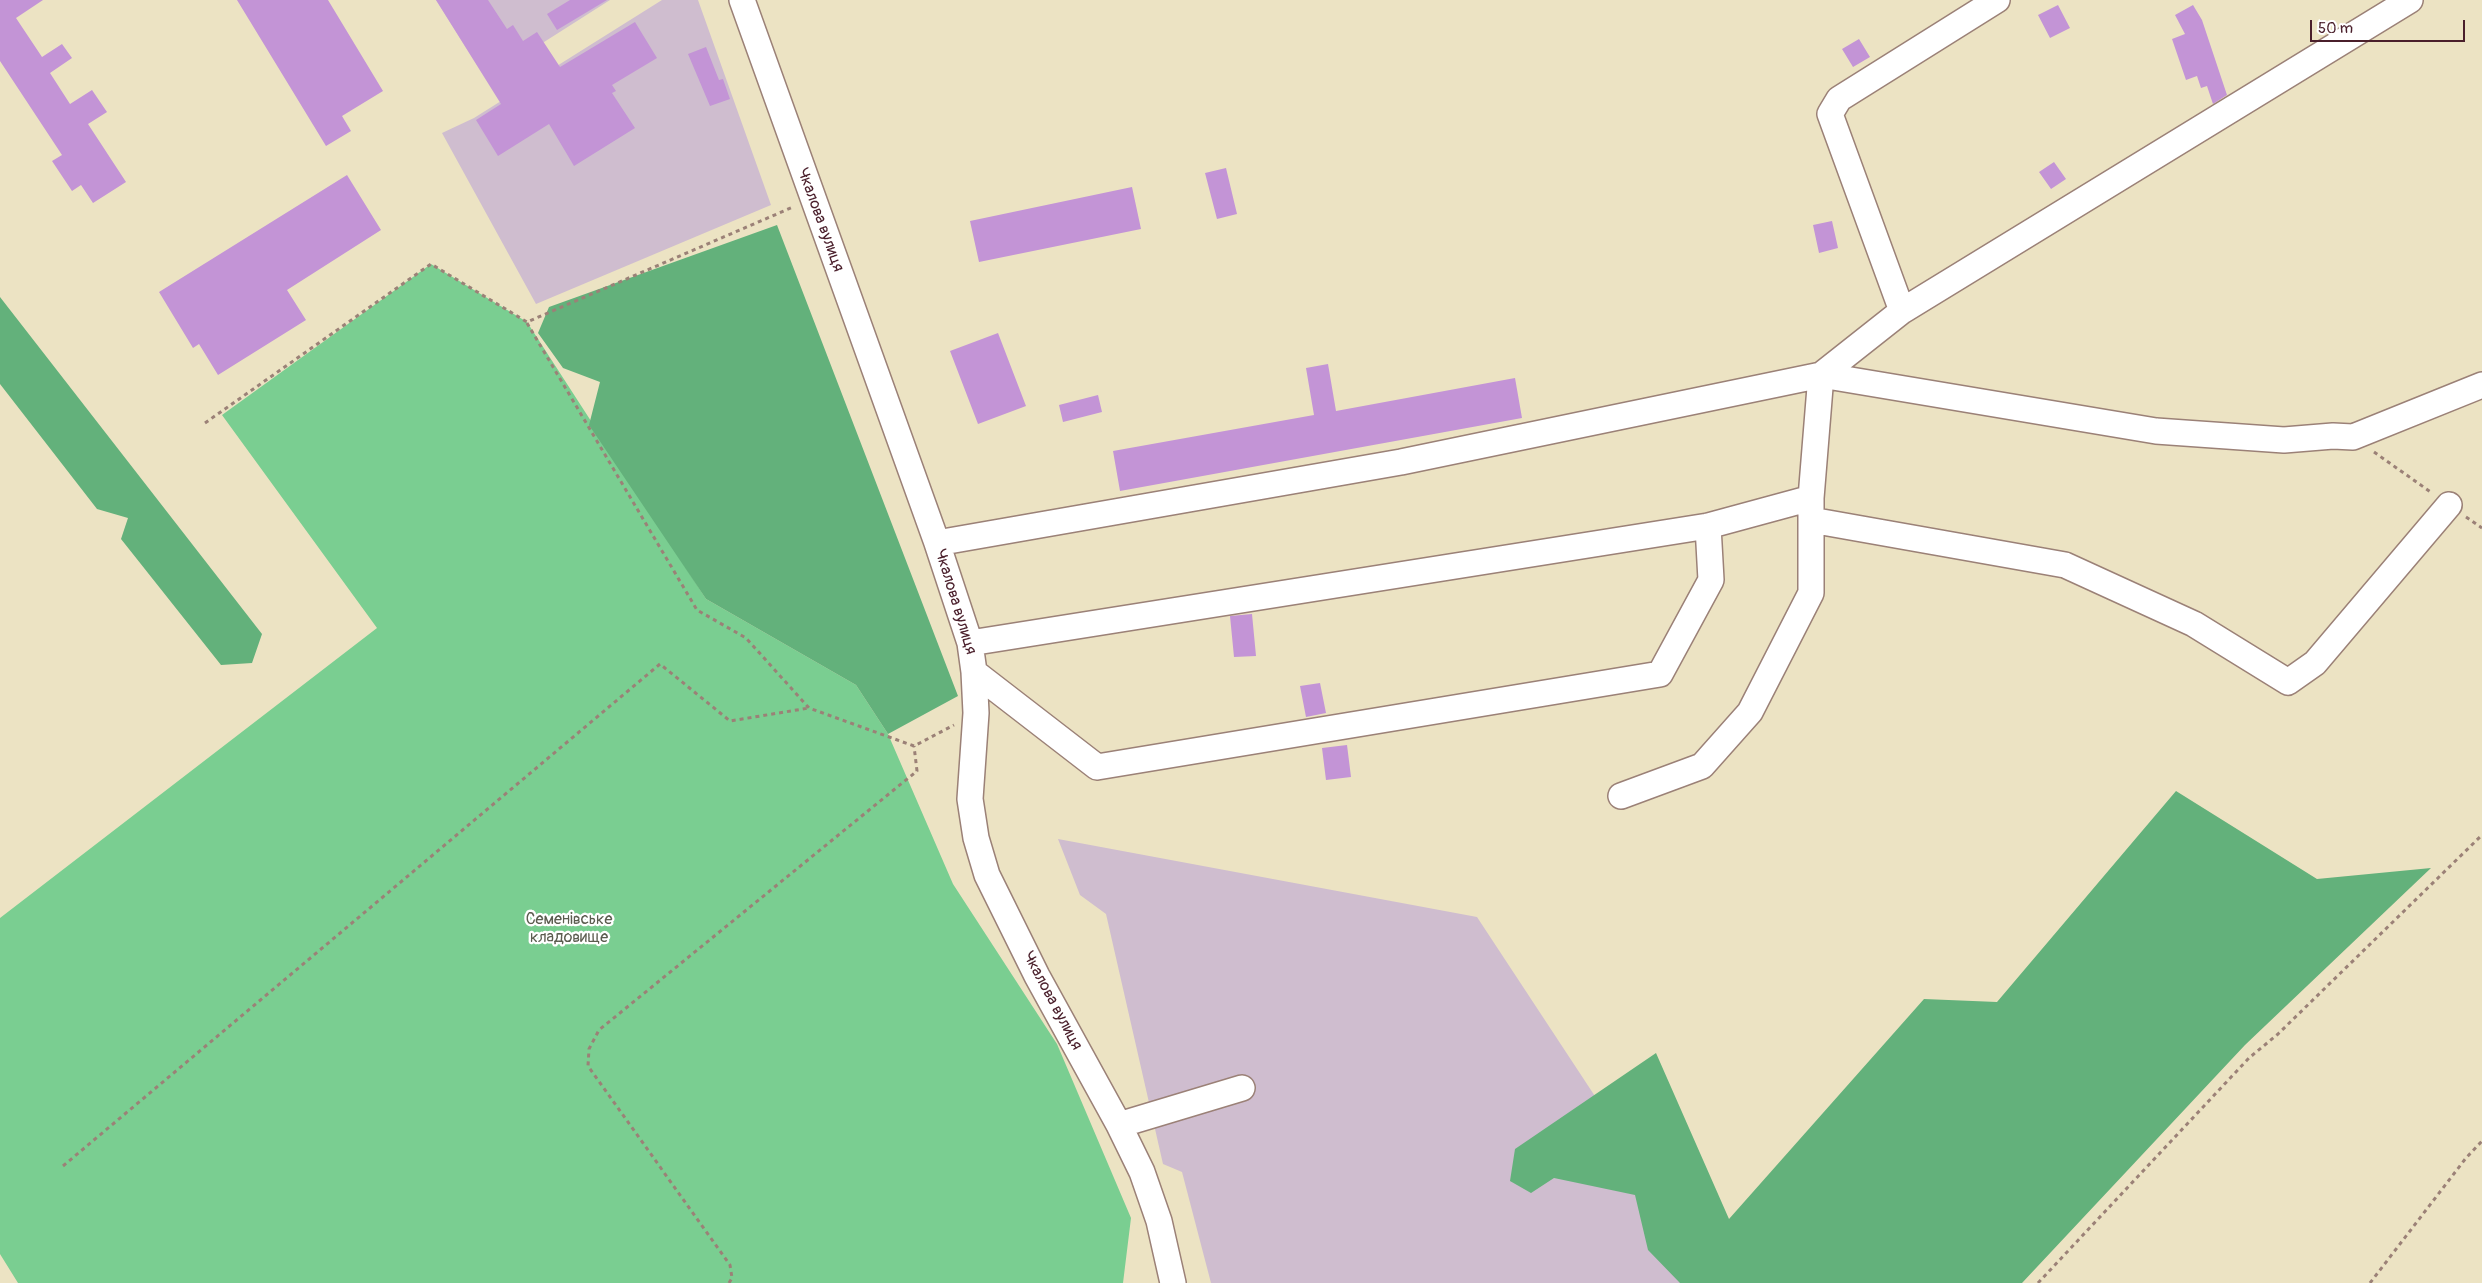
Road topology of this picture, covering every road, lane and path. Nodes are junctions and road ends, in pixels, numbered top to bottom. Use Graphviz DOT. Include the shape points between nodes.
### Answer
graph roads {
  1 [pos="742,0"];
  2 [pos="1997,0"];
  3 [pos="2410,0"];
  4 [pos="812,199"];
  5 [pos="1902,311"];
  6 [pos="527,322"];
  7 [pos="1821,375"];
  8 [pos="2482,385"];
  9 [pos="205,423"];
  10 [pos="2353,437"];
  11 [pos="2449,505"];
  12 [pos="1811,509"];
  13 [pos="1708,526"];
  14 [pos="937,543"];
  15 [pos="970,643"];
  16 [pos="974,672"];
  17 [pos="809,708"];
  18 [pos="976,713"];
  19 [pos="914,746"];
  20 [pos="1621,796"];
  21 [pos="2482,835"];
  22 [pos="1242,1088"];
  23 [pos="1119,1124"];
  24 [pos="2482,1141"];
  25 [pos="63,1166"];
  26 [pos="729,1283"];
  27 [pos="1173,1283"];
  28 [pos="2038,1283"];
  29 [pos="2370,1283"];
  1 -- 4 [label="street, Чкалова вулиця"];
  2 -- 5 [label="street" via="1839,99 1830,114"];
  3 -- 5 [label="street"];
  4 -- 6 [label="path"];
  4 -- 14 [label="street, Чкалова вулиця"];
  5 -- 7 [label="street"];
  6 -- 9 [label="path" via="431,264"];
  6 -- 17 [label="path" via="697,610 746,638"];
  7 -- 10 [label="street" via="2156,431 2284,440"];
  7 -- 12 [label="street"];
  7 -- 14 [label="street" via="1401,462"];
  8 -- 10 [label="street"];
  10 -- 11 [label="path"];
  11 -- 12 [label="street" via="2315,663 2288,682 2194,624 2065,565"];
  12 -- 13 [label="street"];
  12 -- 20 [label="street" via="1811,593 1750,712 1702,766"];
  13 -- 15 [label="street"];
  13 -- 16 [label="street" via="1711,580 1660,674 1097,767"];
  14 -- 15 [label="street, Чкалова вулиця"];
  15 -- 16 [label="street, Чкалова вулиця"];
  16 -- 18 [label="street, Чкалова вулиця"];
  17 -- 19 [label="path"];
  17 -- 25 [label="path" via="730,721 660,664"];
  18 -- 19 [label="path"];
  18 -- 23 [label="street, Чкалова вулиця" via="970,799 976,838 987,875 1037,976"];
  19 -- 26 [label="path" via="917,770 598,1030 589,1049 588,1066 730,1265 732,1278"];
  21 -- 28 [label="path" via="2278,1034 2249,1058"];
  22 -- 23 [label="street"];
  23 -- 27 [label="street, Чкалова вулиця" via="1142,1172 1159,1221"];
  24 -- 29 [label="path"];
}
